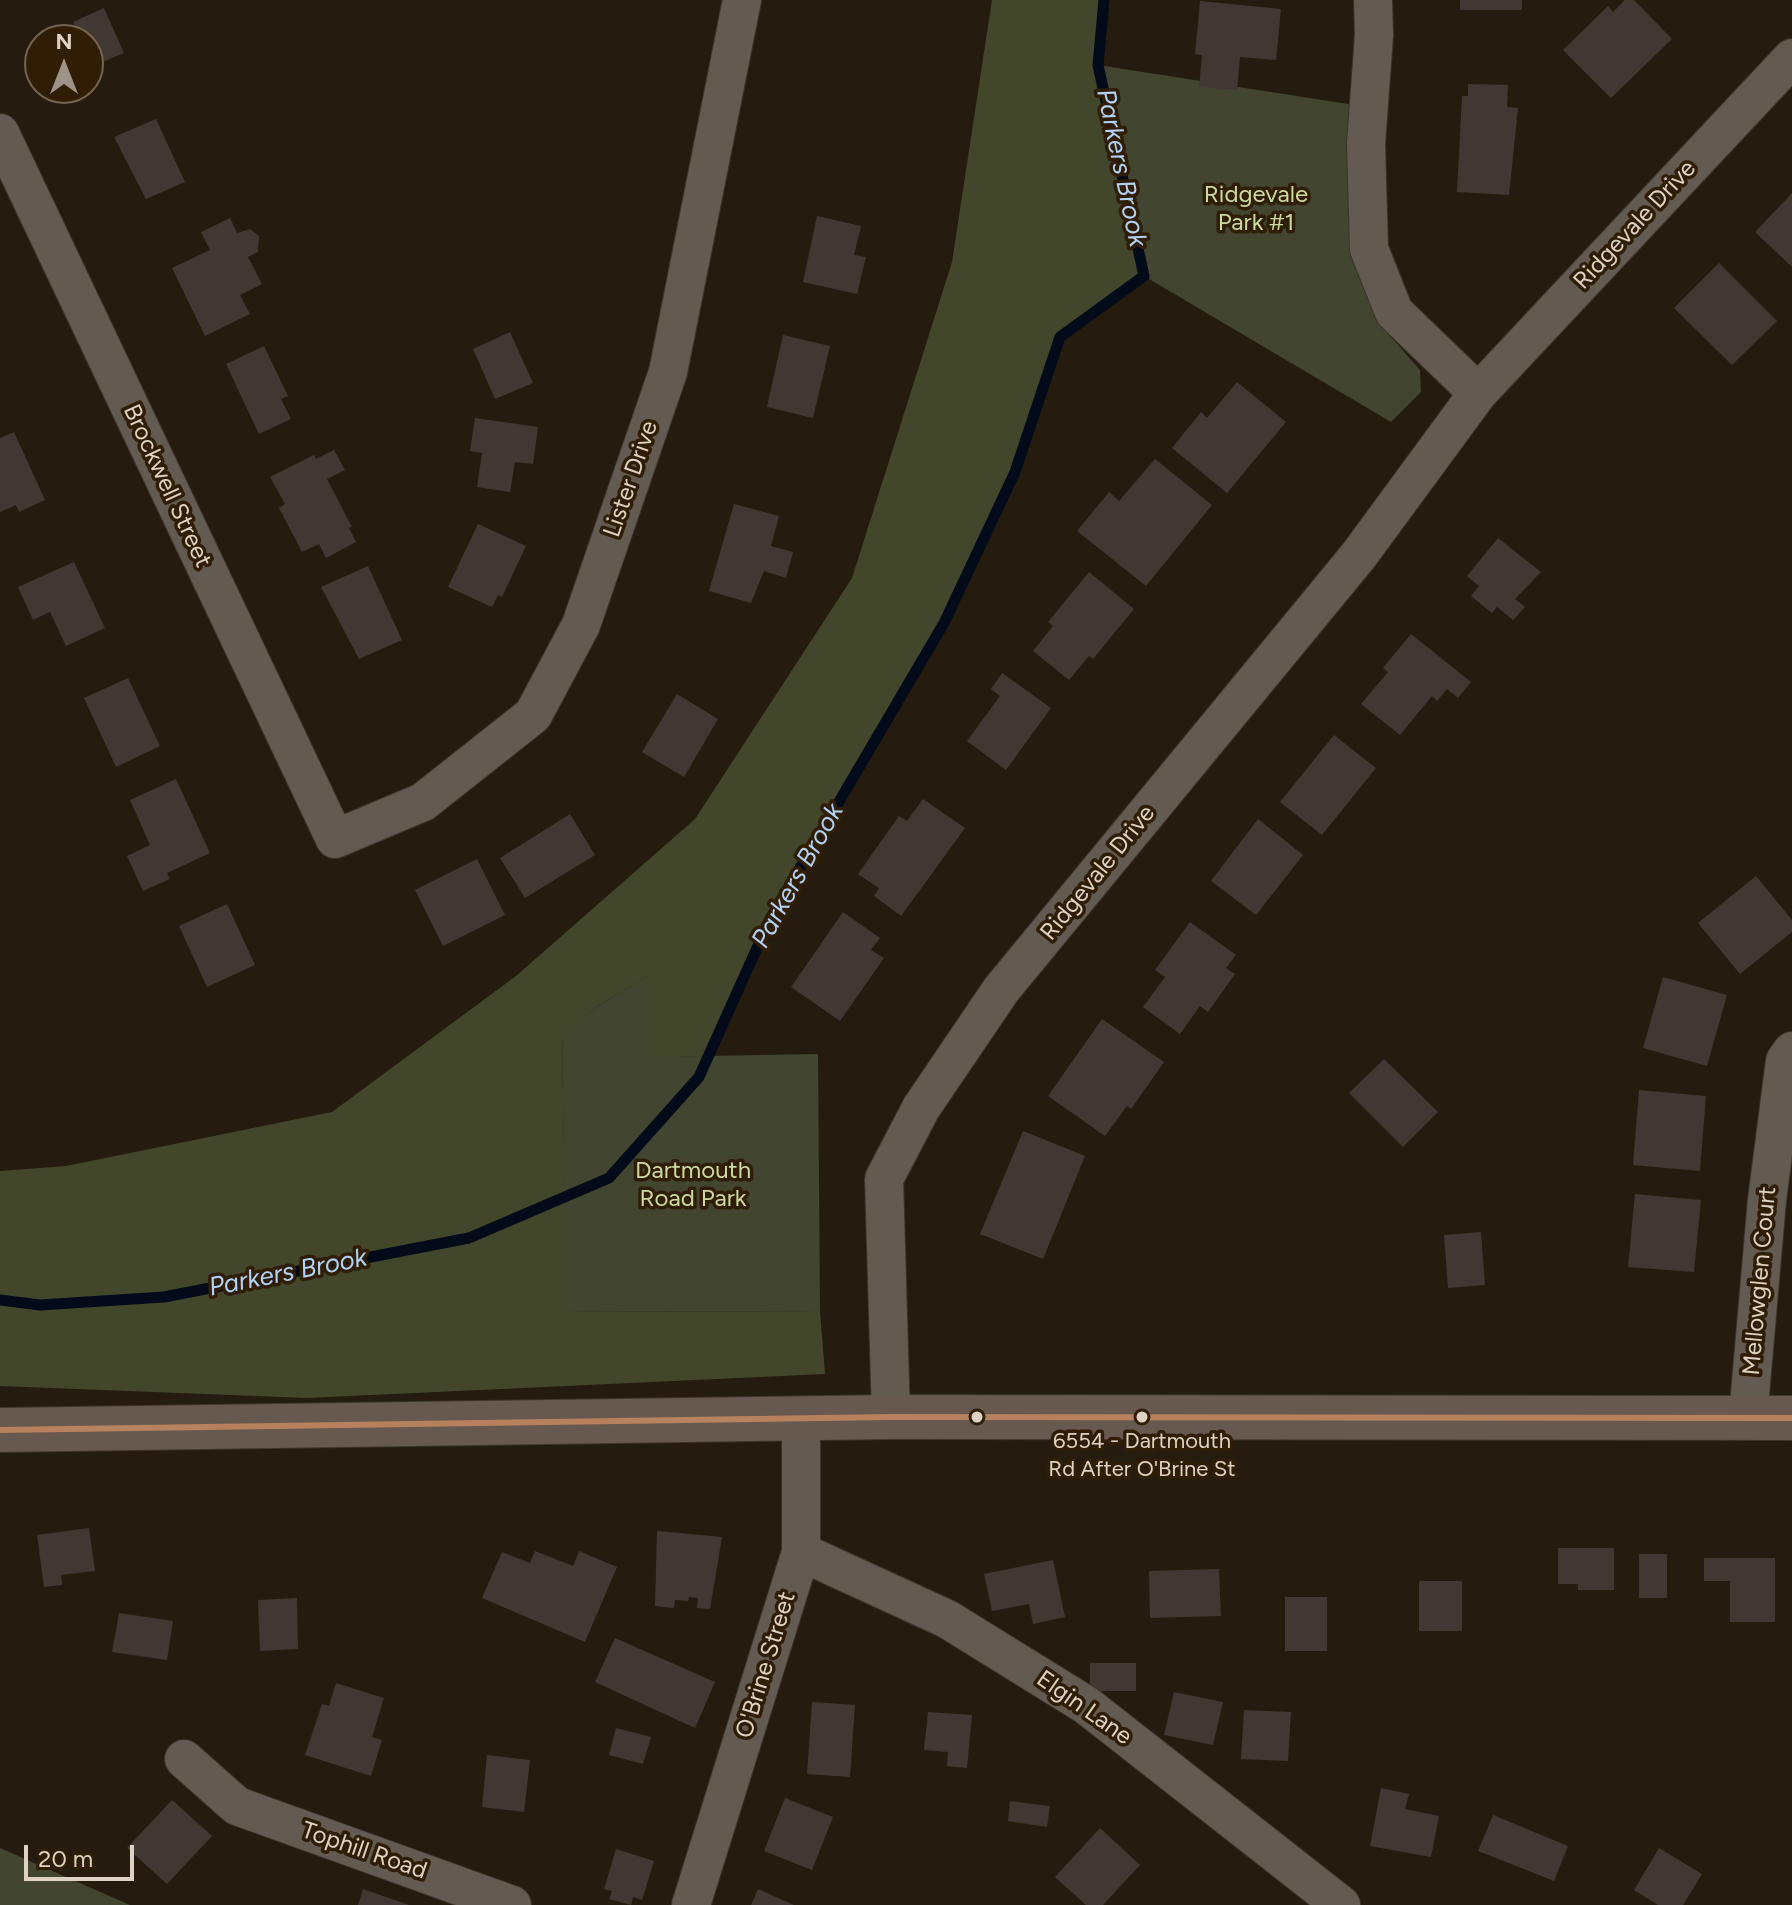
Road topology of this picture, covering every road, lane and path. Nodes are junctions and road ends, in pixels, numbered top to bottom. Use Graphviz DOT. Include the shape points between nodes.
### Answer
graph roads {
  1 [pos="742,0"];
  2 [pos="1373,0"];
  3 [pos="1792,58"];
  4 [pos="0,133"];
  5 [pos="1478,393"];
  6 [pos="335,839"];
  7 [pos="1792,1051"];
  8 [pos="891,1417"];
  9 [pos="1748,1417"];
  10 [pos="801,1418"];
  11 [pos="1792,1418"];
  12 [pos="0,1430"];
  13 [pos="801,1552"];
  14 [pos="184,1759"];
  15 [pos="512,1905"];
  16 [pos="691,1905"];
  17 [pos="1341,1905"];
  1 -- 6 [label="street, Lister Drive" via="668,372 581,625 533,715 423,802"];
  2 -- 5 [label="street" via="1366,144 1369,249 1394,312"];
  3 -- 5 [label="street, Ridgevale Drive"];
  4 -- 6 [label="street, Brockwell Street"];
  5 -- 8 [label="street, Ridgevale Drive" via="1359,555 1001,990 921,1108 884,1179"];
  7 -- 9 [label="street, Mellowglen Court" via="1785,1061 1767,1200"];
  8 -- 9 [label="main road"];
  8 -- 10 [label="main road"];
  9 -- 11 [label="main road"];
  10 -- 12 [label="main road"];
  10 -- 13 [label="street, O'Brine Street"];
  13 -- 16 [label="street, O'Brine Street"];
  13 -- 17 [label="street, Elgin Lane" via="947,1619 1086,1705"];
  14 -- 15 [label="street, Tophill Road" via="237,1806"];
}
